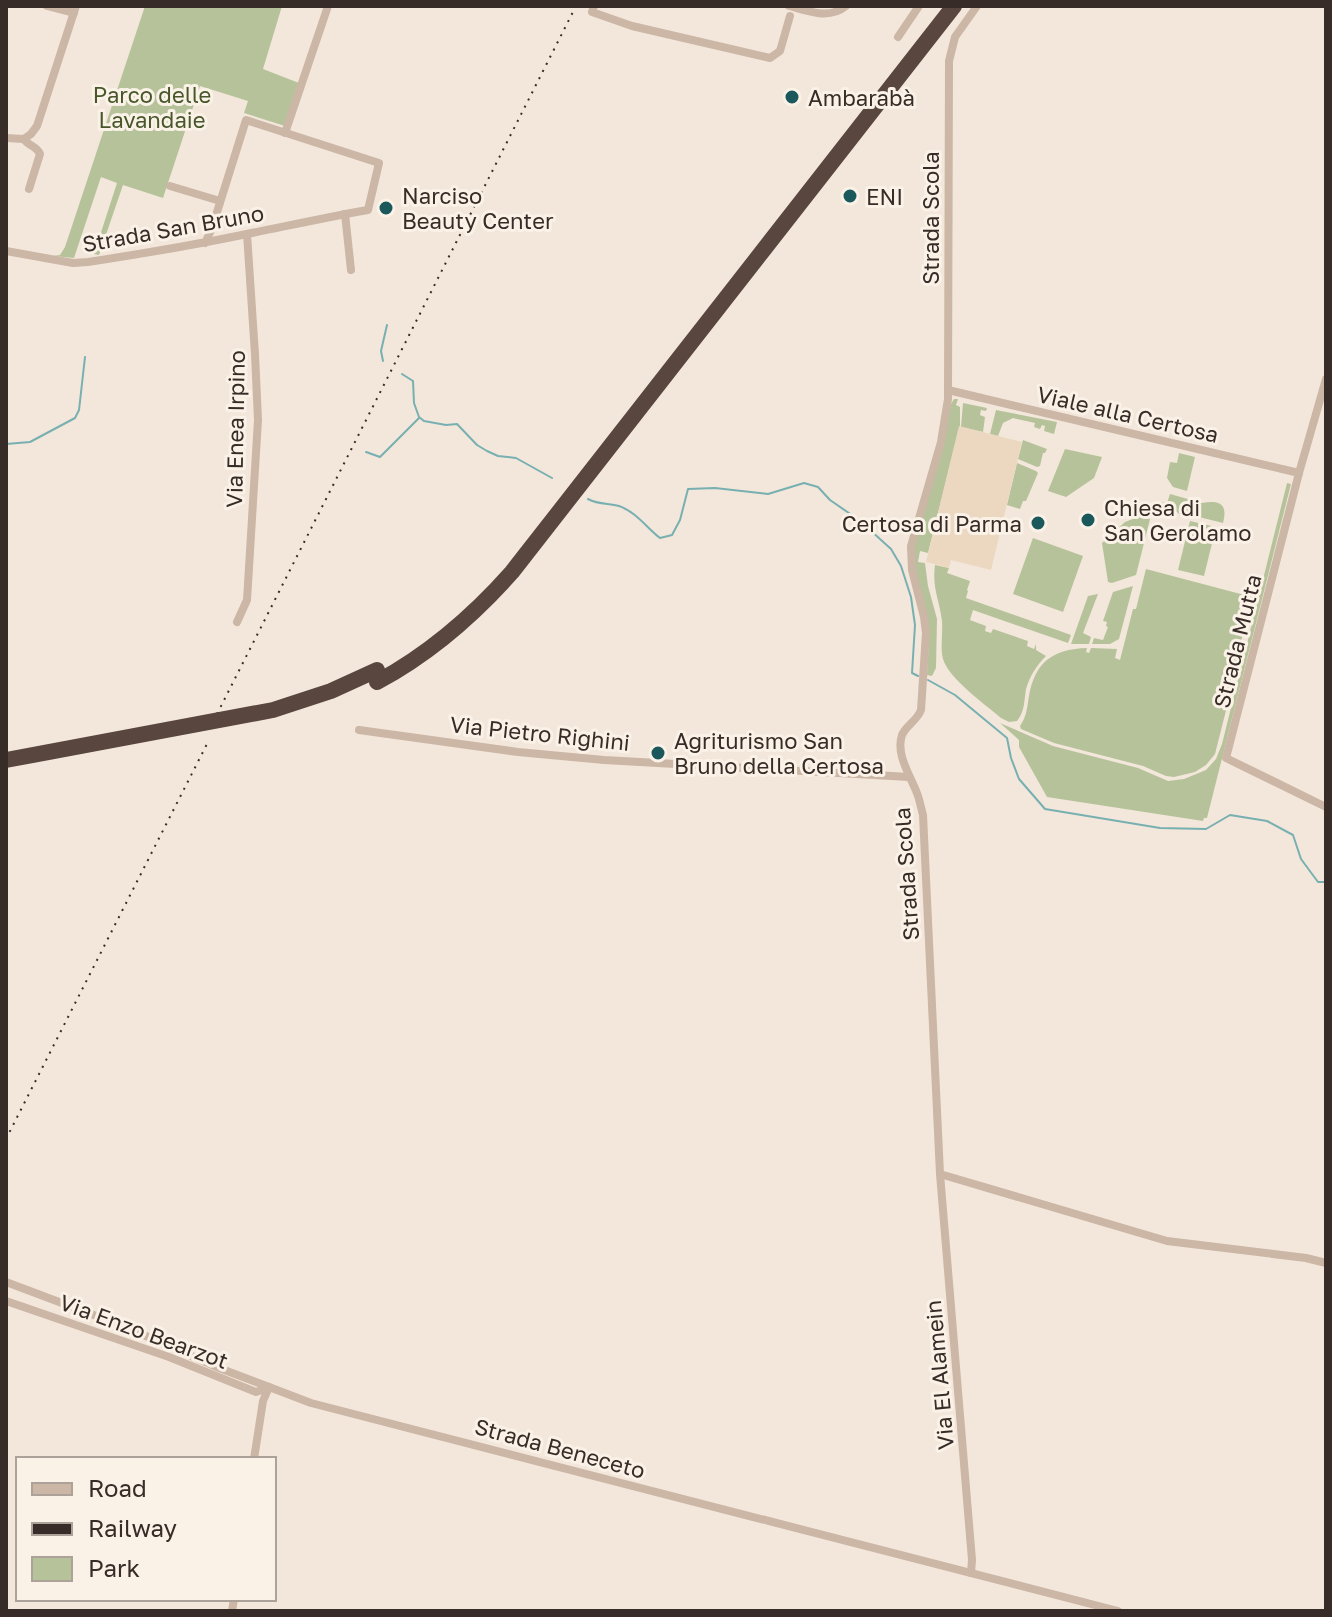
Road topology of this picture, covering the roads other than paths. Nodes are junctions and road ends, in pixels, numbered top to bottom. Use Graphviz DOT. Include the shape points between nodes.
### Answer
graph roads {
  1 [pos="47,6"];
  2 [pos="328,6"];
  3 [pos="594,6"];
  4 [pos="787,6"];
  5 [pos="846,6"];
  6 [pos="919,6"];
  7 [pos="941,6"];
  8 [pos="954,6"];
  9 [pos="977,6"];
  10 [pos="75,9"];
  11 [pos="802,9"];
  12 [pos="790,16"];
  13 [pos="898,37"];
  14 [pos="285,133"];
  15 [pos="6,138"];
  16 [pos="24,139"];
  17 [pos="170,186"];
  18 [pos="29,189"];
  19 [pos="220,201"];
  20 [pos="345,214"];
  21 [pos="247,234"];
  22 [pos="205,243"];
  23 [pos="6,251"];
  24 [pos="351,270"];
  25 [pos="1326,379"];
  26 [pos="948,390"];
  27 [pos="1299,473"];
  28 [pos="237,622"];
  29 [pos="377,676"];
  30 [pos="359,730"];
  31 [pos="6,760"];
  32 [pos="6,771"];
  33 [pos="909,777"];
  34 [pos="1326,807"];
  35 [pos="940,1174"];
  36 [pos="1326,1263"];
  37 [pos="6,1282"];
  38 [pos="6,1301"];
  39 [pos="269,1387"];
  40 [pos="254,1457"];
  41 [pos="971,1573"];
  42 [pos="1118,1611"];
  1 -- 10 [label="street"];
  2 -- 14 [label="street"];
  3 -- 12 [label="street" via="592,12 632,26 770,58 780,51"];
  4 -- 11 [label="street"];
  4 -- 12 [label="street"];
  5 -- 11 [label="street" via="830,14"];
  6 -- 13 [label="street"];
  7 -- 29 [label="highway" via="509,560 444,625"];
  8 -- 29 [label="highway" via="512,572 446,636 409,663"];
  9 -- 26 [label="street, Strada Scola" via="955,37 949,68"];
  10 -- 16 [label="street" via="38,123"];
  11 -- 12 [label="street"];
  14 -- 19 [label="street" via="246,120"];
  14 -- 20 [label="street, Strada San Bruno" via="379,163 368,210"];
  15 -- 16 [label="street"];
  16 -- 18 [label="street" via="40,154"];
  17 -- 19 [label="street"];
  19 -- 22 [label="street"];
  20 -- 21 [label="street, Strada San Bruno"];
  20 -- 24 [label="street"];
  21 -- 22 [label="street, Strada San Bruno"];
  21 -- 28 [label="street, Via Enea Irpino" via="258,420 247,600"];
  22 -- 23 [label="street, Strada San Bruno" via="73,263"];
  25 -- 27 [label="street, Strada Mutta"];
  26 -- 27 [label="street, Viale alla Certosa"];
  26 -- 33 [label="street, Strada Scola" via="941,442 911,546 925,623 918,718 901,739"];
  27 -- 34 [label="street, Strada Mutta" via="1226,758"];
  29 -- 31 [label="highway, bridge" via="273,710"];
  29 -- 32 [label="highway" via="321,706 277,720"];
  30 -- 33 [label="street, Via Pietro Righini" via="604,760"];
  33 -- 35 [label="street, Strada Scola" via="923,815"];
  35 -- 36 [label="street" via="1167,1241"];
  35 -- 41 [label="street, Via El Alamein"];
  37 -- 39 [label="street, Strada Beneceto"];
  38 -- 39 [label="street, Via Enzo Bearzot" via="256,1392"];
  39 -- 40 [label="street"];
  39 -- 41 [label="street, Strada Beneceto" via="311,1403"];
  41 -- 42 [label="street, Strada Beneceto"];
}
